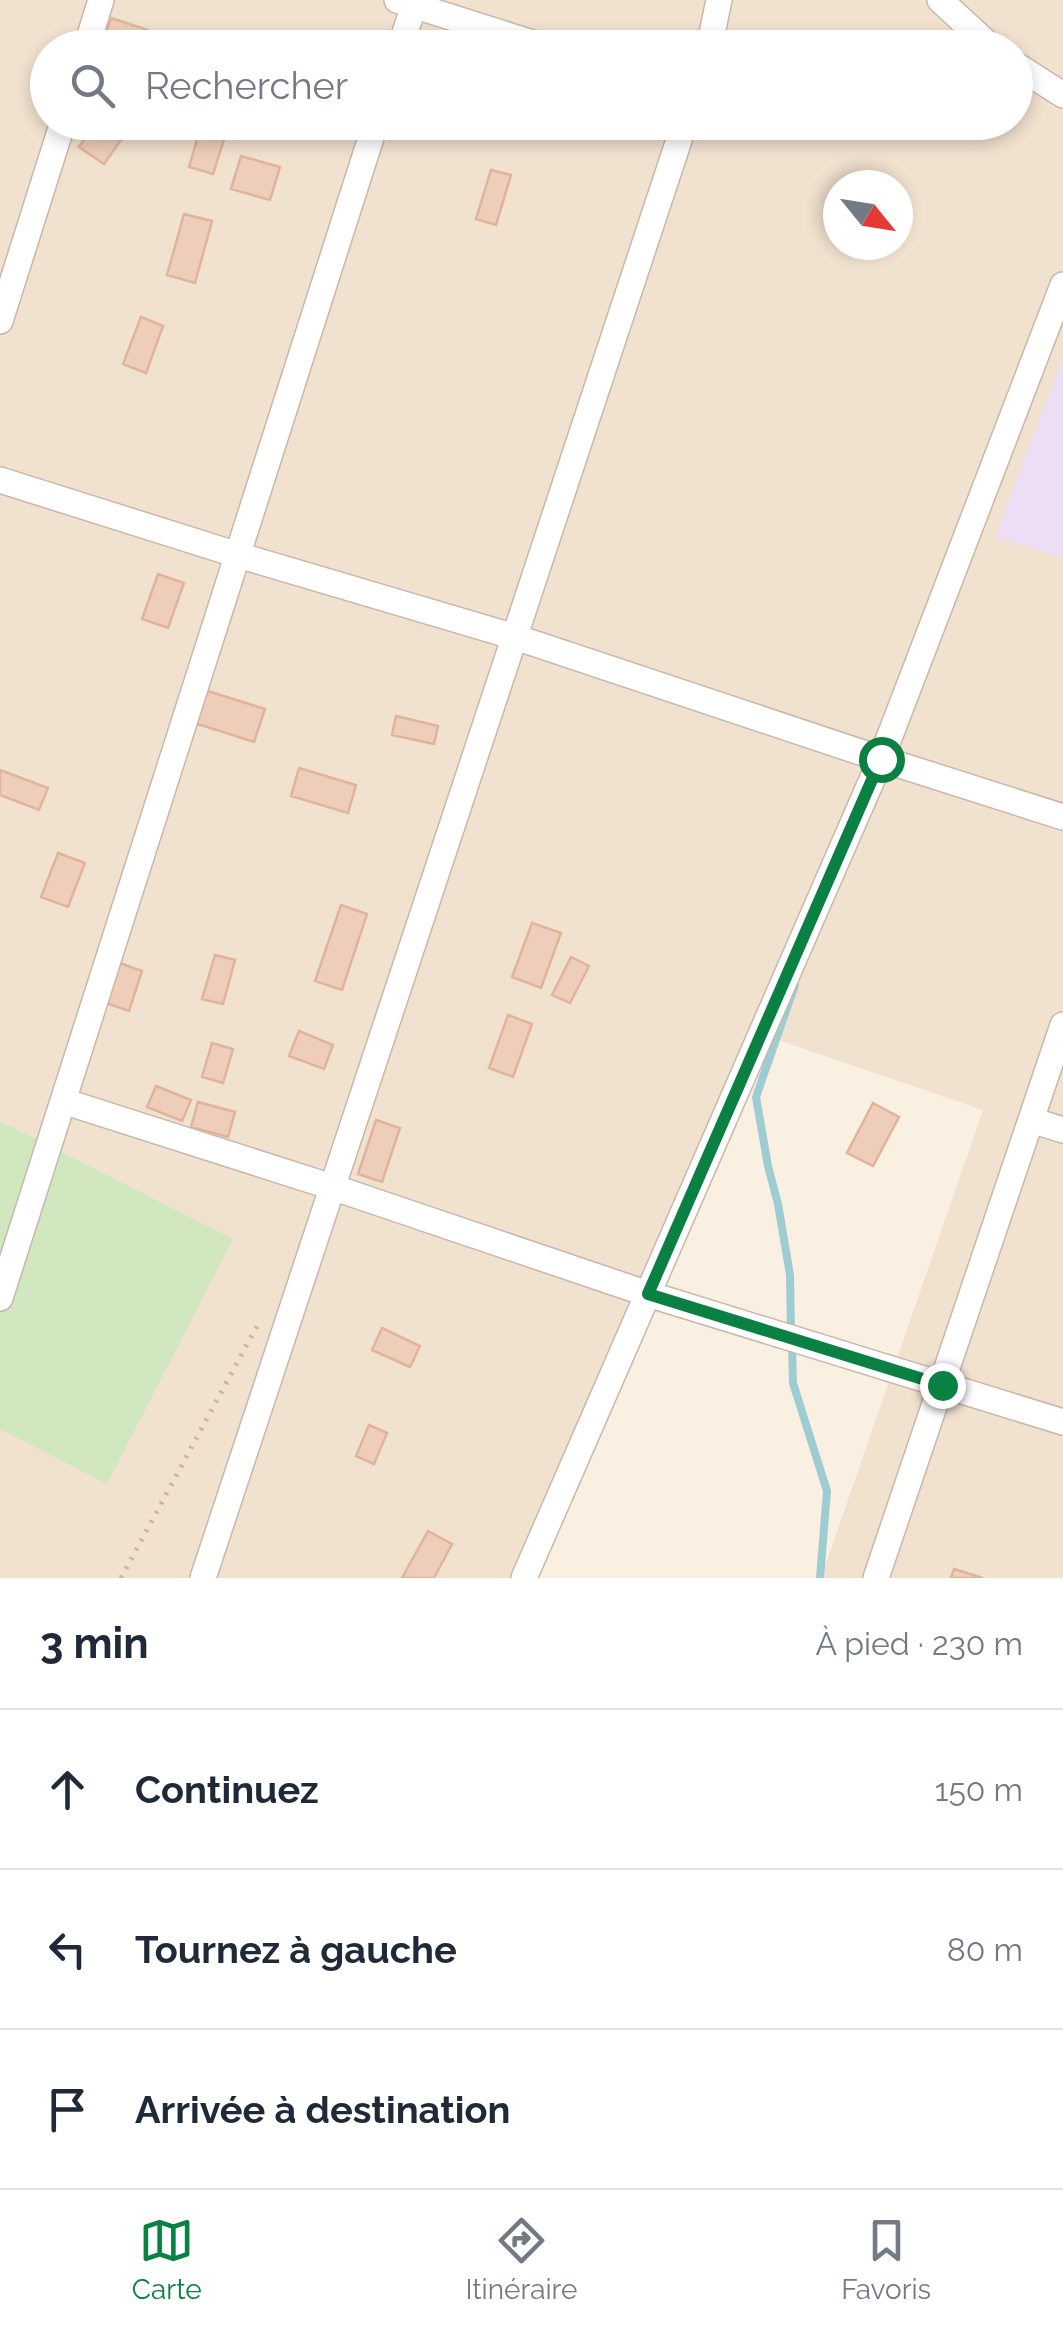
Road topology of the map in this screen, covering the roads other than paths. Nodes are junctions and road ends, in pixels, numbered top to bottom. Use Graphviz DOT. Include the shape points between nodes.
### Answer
graph roads {
  1 [pos="101,0"];
  2 [pos="719,0"];
  3 [pos="940,0"];
  4 [pos="405,3"];
  5 [pos="92,30"];
  6 [pos="402,30"];
  7 [pos="491,30"];
  8 [pos="713,30"];
  9 [pos="972,30"];
  10 [pos="1033,76"];
  11 [pos="1063,95"];
  12 [pos="56,140"];
  13 [pos="370,140"];
  14 [pos="678,140"];
  15 [pos="1063,284"];
  16 [pos="0,320"];
  17 [pos="0,480"];
  18 [pos="238,555"];
  19 [pos="515,636"];
  20 [pos="881,759"];
  21 [pos="1063,816"];
  22 [pos="1063,1025"];
  23 [pos="63,1101"];
  24 [pos="1031,1120"];
  25 [pos="1063,1130"];
  26 [pos="332,1187"];
  27 [pos="648,1294"];
  28 [pos="0,1298"];
  29 [pos="942,1385"];
  30 [pos="1063,1422"];
  31 [pos="203,1578"];
  32 [pos="524,1578"];
  33 [pos="876,1578"];
  1 -- 5 [label="street"];
  2 -- 8 [label="street"];
  3 -- 9 [label="street"];
  4 -- 6 [label="street"];
  4 -- 7 [label="street"];
  10 -- 11 [label="street"];
  12 -- 16 [label="street"];
  13 -- 18 [label="street"];
  14 -- 19 [label="street"];
  15 -- 20 [label="street"];
  17 -- 18 [label="street"];
  18 -- 19 [label="street"];
  18 -- 23 [label="street"];
  19 -- 20 [label="street"];
  19 -- 26 [label="street"];
  20 -- 21 [label="street"];
  20 -- 27 [label="street"];
  22 -- 24 [label="street"];
  23 -- 26 [label="street"];
  23 -- 28 [label="street"];
  24 -- 25 [label="street"];
  24 -- 29 [label="street"];
  26 -- 27 [label="street"];
  26 -- 31 [label="street"];
  27 -- 29 [label="street"];
  27 -- 32 [label="street"];
  29 -- 30 [label="street"];
  29 -- 33 [label="street"];
}
